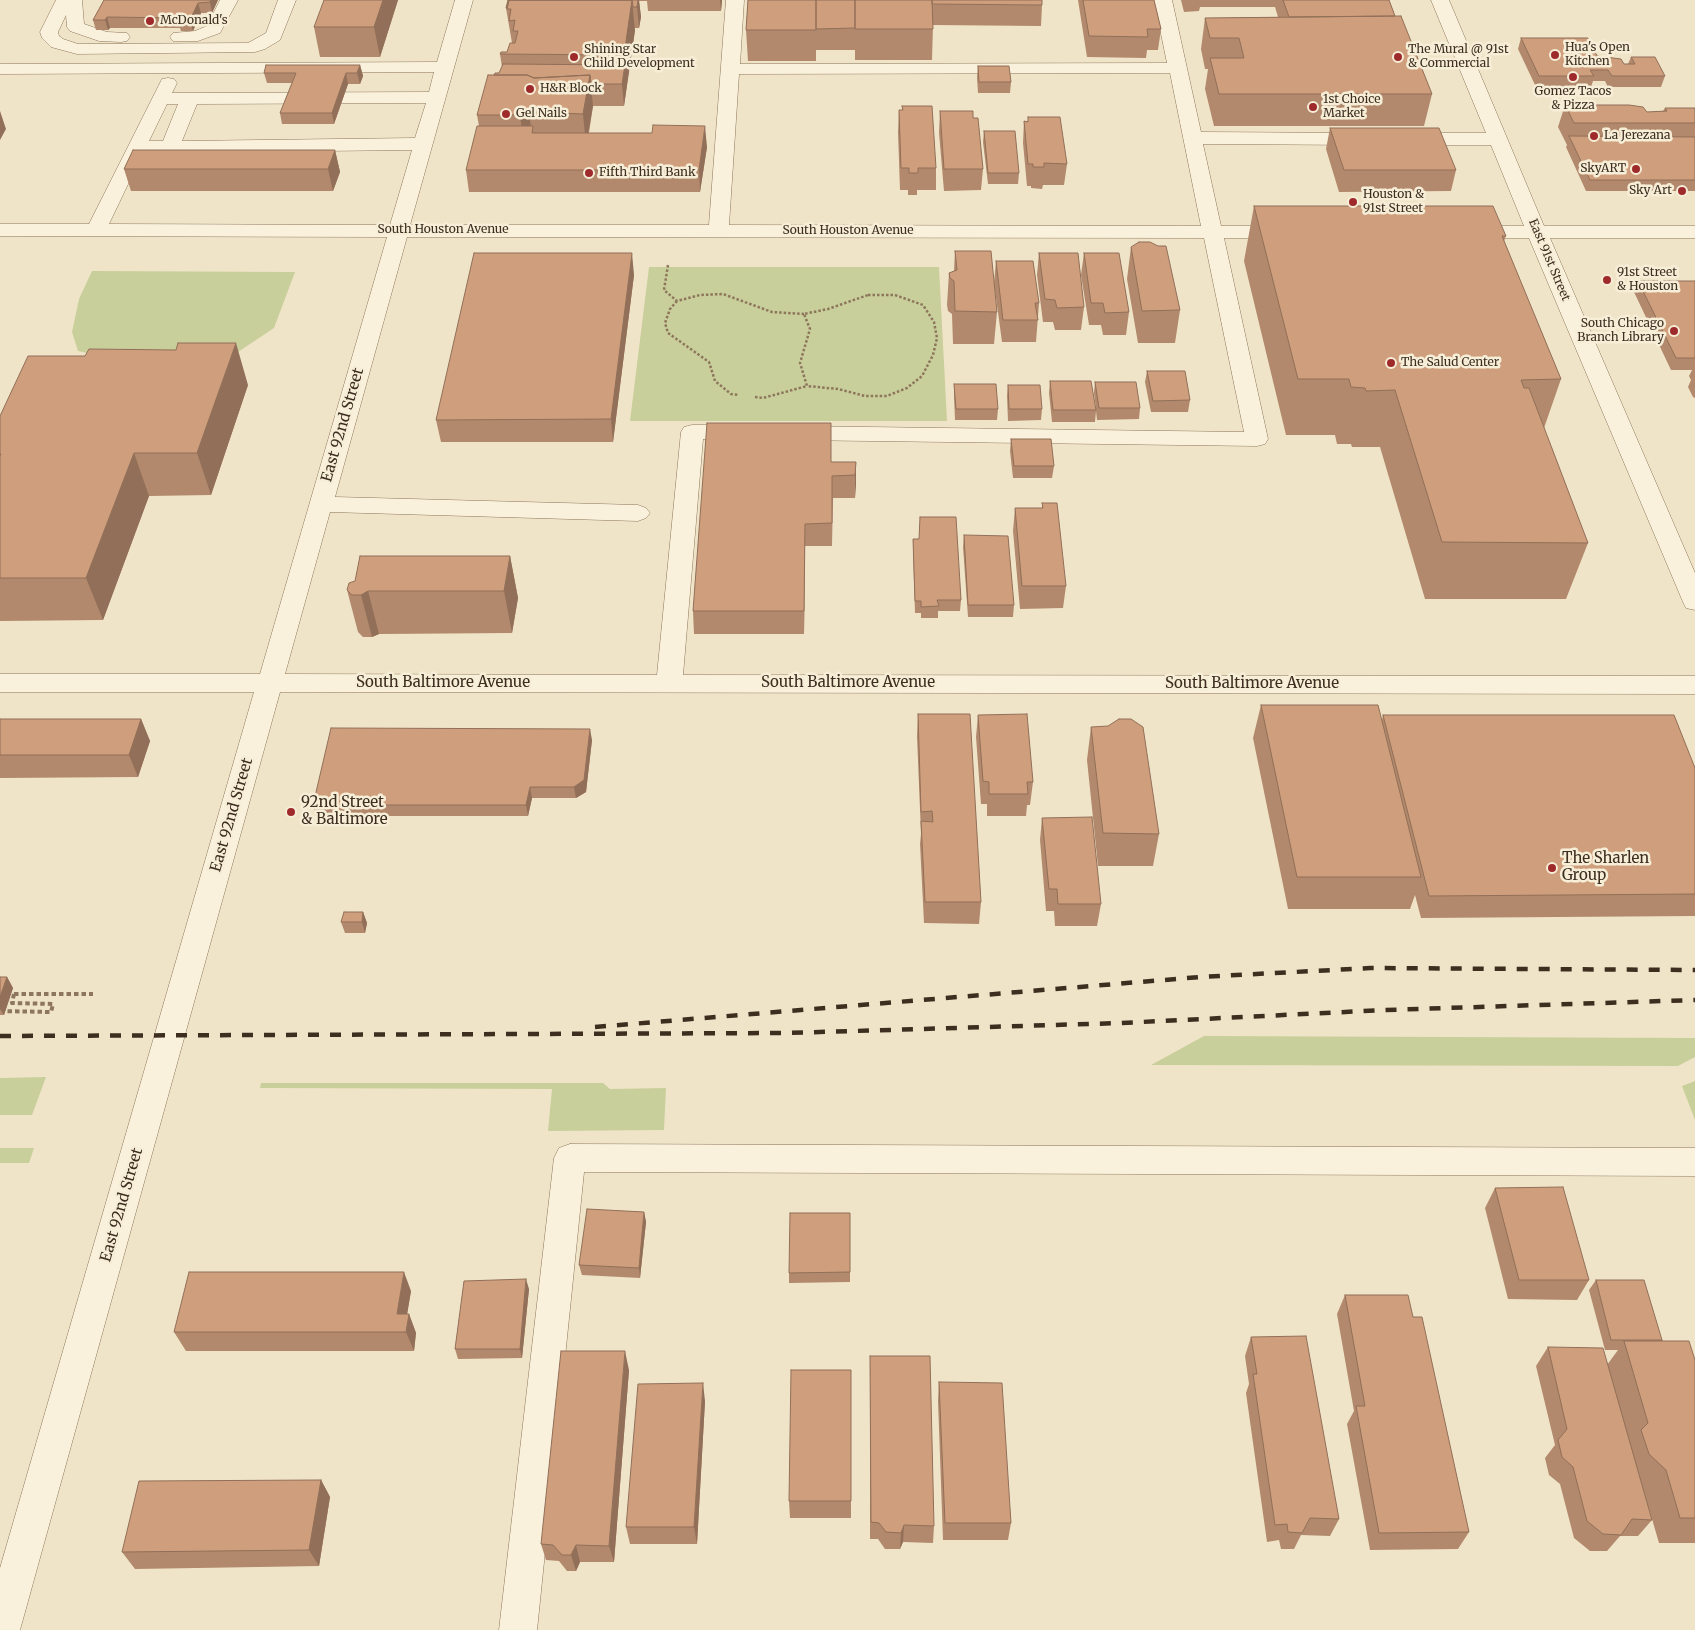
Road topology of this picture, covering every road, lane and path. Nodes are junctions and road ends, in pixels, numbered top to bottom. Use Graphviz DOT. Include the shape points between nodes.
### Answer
graph roads {
  1 [pos="65,0"];
  2 [pos="73,0"];
  3 [pos="230,0"];
  4 [pos="288,0"];
  5 [pos="464,0"];
  6 [pos="735,0"];
  7 [pos="1163,0"];
  8 [pos="1440,0"];
  9 [pos="445,67"];
  10 [pos="175,68"];
  11 [pos="1178,68"];
  12 [pos="0,69"];
  13 [pos="731,69"];
  14 [pos="436,97"];
  15 [pos="190,98"];
  16 [pos="160,99"];
  17 [pos="1193,138"];
  18 [pos="1498,139"];
  19 [pos="423,144"];
  20 [pos="137,147"];
  21 [pos="170,148"];
  22 [pos="0,230"];
  23 [pos="96,230"];
  24 [pos="398,230"];
  25 [pos="719,230"];
  26 [pos="1213,232"];
  27 [pos="1308,232"];
  28 [pos="1444,232"];
  29 [pos="1537,232"];
  30 [pos="1695,232"];
  31 [pos="668,262"];
  32 [pos="677,301"];
  33 [pos="804,314"];
  34 [pos="807,386"];
  35 [pos="320,504"];
  36 [pos="638,512"];
  37 [pos="1695,602"];
  38 [pos="0,682"];
  39 [pos="669,682"];
  40 [pos="270,683"];
  41 [pos="1695,684"];
  42 [pos="7,994"];
  43 [pos="14,994"];
  44 [pos="93,994"];
  45 [pos="0,1012"];
  46 [pos="1695,1162"];
  47 [pos="1,1630"];
  48 [pos="518,1630"];
  1 -- 4 [label="street" via="49,32 57,43 77,49 249,48 274,36"];
  2 -- 3 [label="street" via="76,27 106,36 183,37 198,36 214,29"];
  5 -- 9 [label="street, East 92nd Street"];
  6 -- 13 [label="street"];
  7 -- 11 [label="street"];
  8 -- 18 [label="street, East 91st Street"];
  9 -- 10 [label="street"];
  9 -- 14 [label="street, East 92nd Street"];
  10 -- 12 [label="street"];
  10 -- 16 [label="street"];
  11 -- 13 [label="street"];
  11 -- 17 [label="street"];
  13 -- 25 [label="street"];
  14 -- 15 [label="street"];
  14 -- 19 [label="street, East 92nd Street"];
  15 -- 16 [label="street"];
  15 -- 21 [label="street"];
  16 -- 20 [label="street"];
  17 -- 18 [label="street"];
  17 -- 26 [label="street"];
  18 -- 29 [label="street, East 91st Street"];
  19 -- 21 [label="street"];
  19 -- 24 [label="street, East 92nd Street"];
  20 -- 21 [label="street"];
  20 -- 23 [label="street"];
  22 -- 23 [label="street, South Houston Avenue"];
  23 -- 24 [label="street, South Houston Avenue"];
  24 -- 25 [label="street, South Houston Avenue"];
  24 -- 35 [label="street, East 92nd Street"];
  25 -- 26 [label="street, South Houston Avenue"];
  26 -- 27 [label="street, South Houston Avenue"];
  26 -- 39 [label="street" via="1257,439 692,432"];
  28 -- 29 [label="street"];
  29 -- 30 [label="street"];
  29 -- 37 [label="street, East 91st Street"];
  31 -- 32 [label="path" via="664,290"];
  32 -- 33 [label="path" via="722,294 772,312"];
  32 -- 34 [label="path" via="665,323 668,333 709,362 715,381 731,394 763,398"];
  33 -- 34 [label="path" via="810,329 800,363"];
  33 -- 34 [label="path" via="868,295 895,295 923,305 934,322 937,338 933,355 922,376 907,388 887,396 865,396"];
  35 -- 36 [label="street"];
  35 -- 40 [label="street, East 92nd Street"];
  38 -- 40 [label="street, South Baltimore Avenue"];
  39 -- 40 [label="street, South Baltimore Avenue"];
  39 -- 41 [label="street, South Baltimore Avenue"];
  40 -- 47 [label="street, East 92nd Street"];
  42 -- 43 [label="path"];
  43 -- 44 [label="path"];
  43 -- 45 [label="path" via="12,1004 53,1004 50,1012"];
  46 -- 48 [label="street" via="570,1158"];
}
